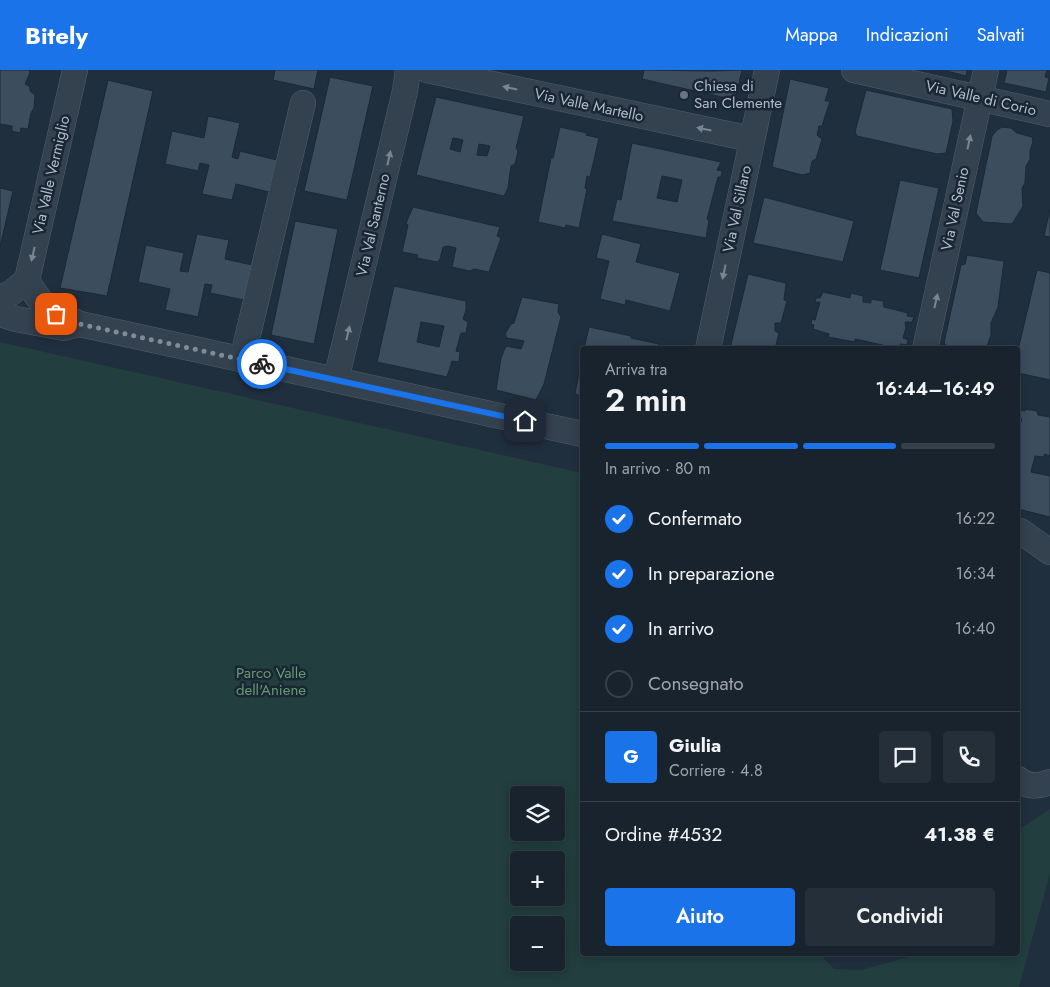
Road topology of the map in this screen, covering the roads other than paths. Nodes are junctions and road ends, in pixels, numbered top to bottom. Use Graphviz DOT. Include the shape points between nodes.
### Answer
graph roads {
  1 [pos="75,70"];
  2 [pos="408,70"];
  3 [pos="427,70"];
  4 [pos="767,70"];
  5 [pos="854,70"];
  6 [pos="986,70"];
  7 [pos="980,98"];
  8 [pos="303,103"];
  9 [pos="1050,114"];
  10 [pos="751,139"];
  11 [pos="27,280"];
  12 [pos="0,298"];
  13 [pos="0,314"];
  14 [pos="80,324"];
  15 [pos="709,346"];
  16 [pos="926,346"];
  17 [pos="242,360"];
  18 [pos="336,380"];
  19 [pos="580,434"];
  20 [pos="1020,531"];
  21 [pos="1020,532"];
  22 [pos="1050,536"];
  23 [pos="1050,552"];
  24 [pos="1020,779"];
  25 [pos="1050,782"];
  1 -- 11 [label="street, Via Valle Vermiglio, one-way"];
  18 -- 2 [label="street, Via Val Santerno, one-way"];
  10 -- 3 [label="street, Via Valle Martello, one-way"];
  4 -- 10 [label="street, Via Val Sillaro"];
  5 -- 7 [label="street, Via Valle di Corio"];
  6 -- 7 [label="street, Via Val Senio"];
  7 -- 9 [label="street, Via Valle di Corio"];
  16 -- 7 [label="street, Via Val Senio, one-way"];
  8 -- 17 [label="street"];
  10 -- 15 [label="street, Via Val Sillaro, one-way"];
  11 -- 12 [label="street"];
  11 -- 14 [label="street" via="45,306"];
  13 -- 14 [label="street" via="64,328"];
  14 -- 17 [label="street"];
  17 -- 18 [label="street"];
  18 -- 19 [label="street"];
  20 -- 22 [label="street"];
  21 -- 23 [label="street"];
  24 -- 25 [label="street" via="1034,786"];
}
